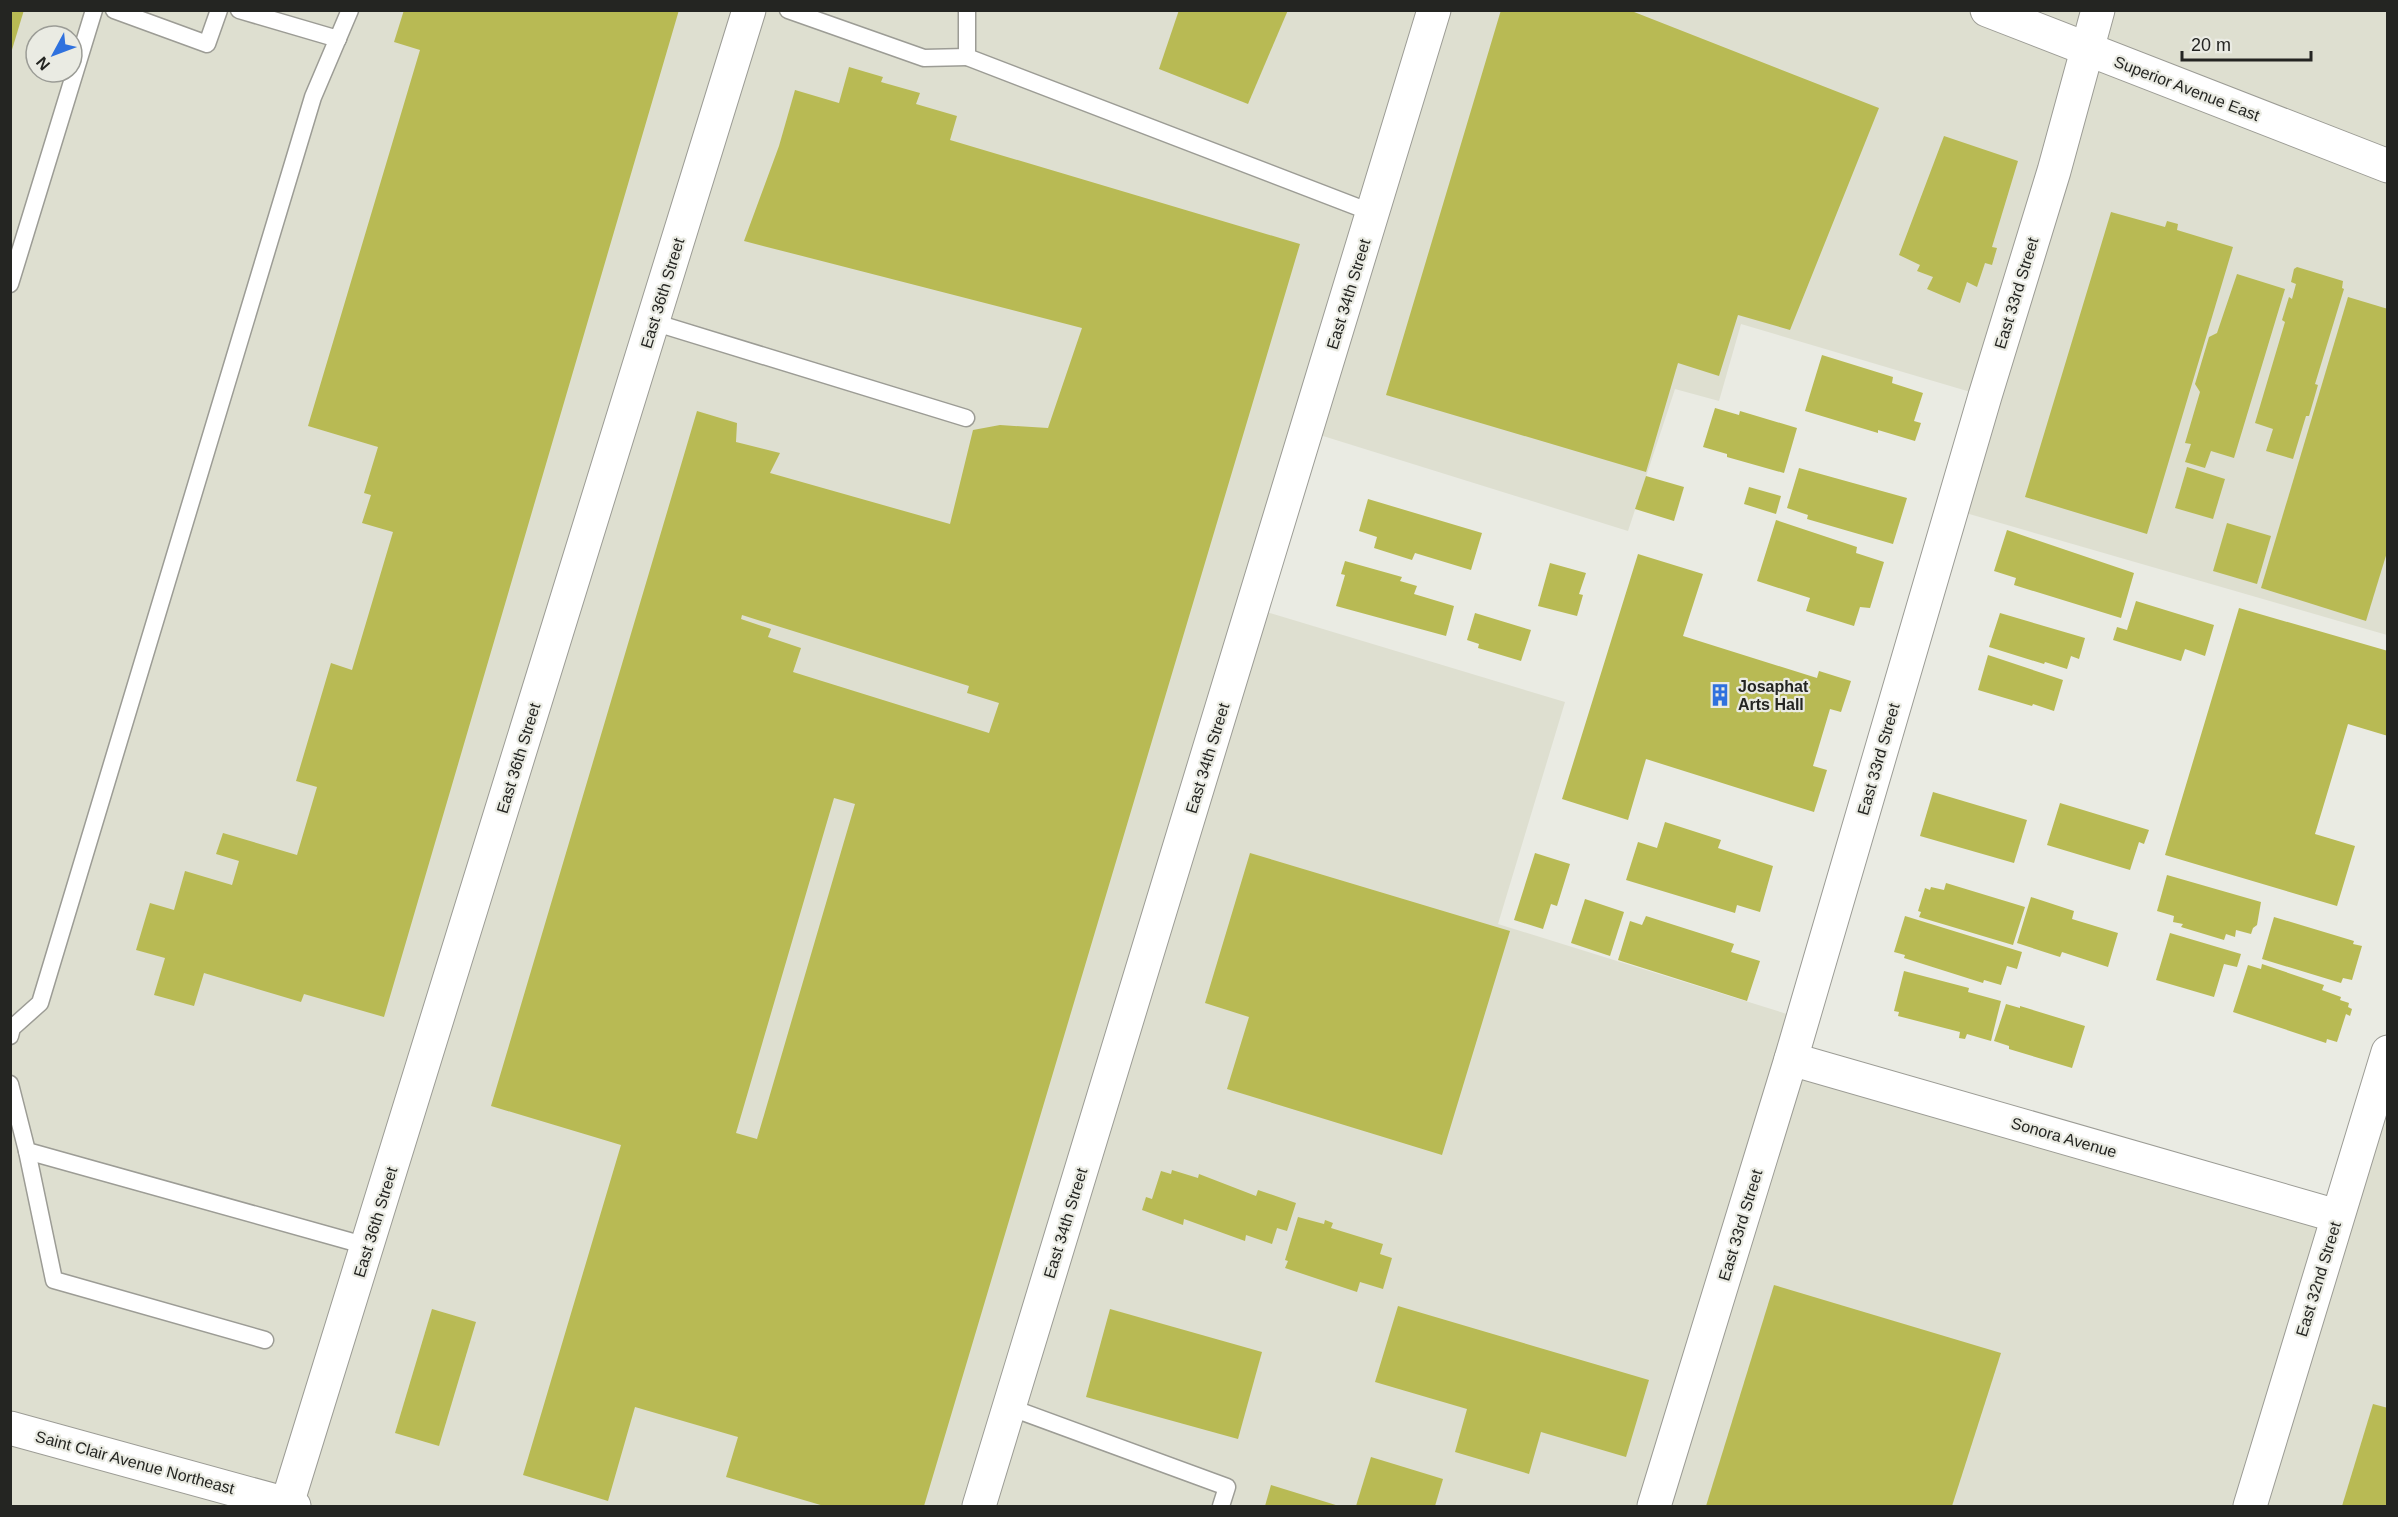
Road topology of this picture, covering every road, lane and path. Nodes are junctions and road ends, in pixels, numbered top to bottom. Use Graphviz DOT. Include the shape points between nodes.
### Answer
graph roads {
  1 [pos="94,10"];
  2 [pos="114,10"];
  3 [pos="219,10"];
  4 [pos="239,10"];
  5 [pos="350,10"];
  6 [pos="749,10"];
  7 [pos="788,10"];
  8 [pos="967,10"];
  9 [pos="1434,10"];
  10 [pos="1986,10"];
  11 [pos="2098,10"];
  12 [pos="338,39"];
  13 [pos="2086,48"];
  14 [pos="967,57"];
  15 [pos="2388,166"];
  16 [pos="1373,213"];
  17 [pos="10,284"];
  18 [pos="653,322"];
  19 [pos="966,418"];
  20 [pos="11,1030"];
  21 [pos="2388,1052"];
  22 [pos="1791,1059"];
  23 [pos="10,1084"];
  24 [pos="27,1151"];
  25 [pos="2337,1216"];
  26 [pos="367,1246"];
  27 [pos="265,1340"];
  28 [pos="1009,1407"];
  29 [pos="10,1428"];
  30 [pos="291,1505"];
  31 [pos="979,1506"];
  32 [pos="1221,1506"];
  33 [pos="1654,1506"];
  34 [pos="2250,1506"];
  1 -- 17 [label="lane"];
  2 -- 3 [label="lane" via="207,44"];
  4 -- 12 [label="lane"];
  5 -- 12 [label="lane"];
  6 -- 18 [label="street, East 36th Street"];
  7 -- 14 [label="lane" via="924,58"];
  8 -- 14 [label="lane"];
  9 -- 16 [label="street, East 34th Street"];
  10 -- 13 [label="street, Superior Avenue East"];
  11 -- 13 [label="street, East 33rd Street"];
  12 -- 20 [label="lane" via="313,97 39,1003"];
  13 -- 15 [label="street, Superior Avenue East"];
  13 -- 22 [label="street, East 33rd Street" via="2054,171"];
  14 -- 16 [label="lane"];
  16 -- 28 [label="street, East 34th Street"];
  18 -- 19 [label="lane"];
  18 -- 26 [label="street, East 36th Street"];
  21 -- 25 [label="street, East 32nd Street"];
  22 -- 25 [label="street, Sonora Avenue"];
  22 -- 33 [label="street, East 33rd Street"];
  23 -- 24 [label="lane"];
  24 -- 26 [label="lane"];
  24 -- 27 [label="lane" via="54,1280"];
  25 -- 34 [label="street, East 32nd Street"];
  26 -- 30 [label="street, East 36th Street"];
  28 -- 31 [label="street, East 34th Street"];
  28 -- 32 [label="lane" via="1227,1487"];
  29 -- 30 [label="street, Saint Clair Avenue Northeast"];
}
